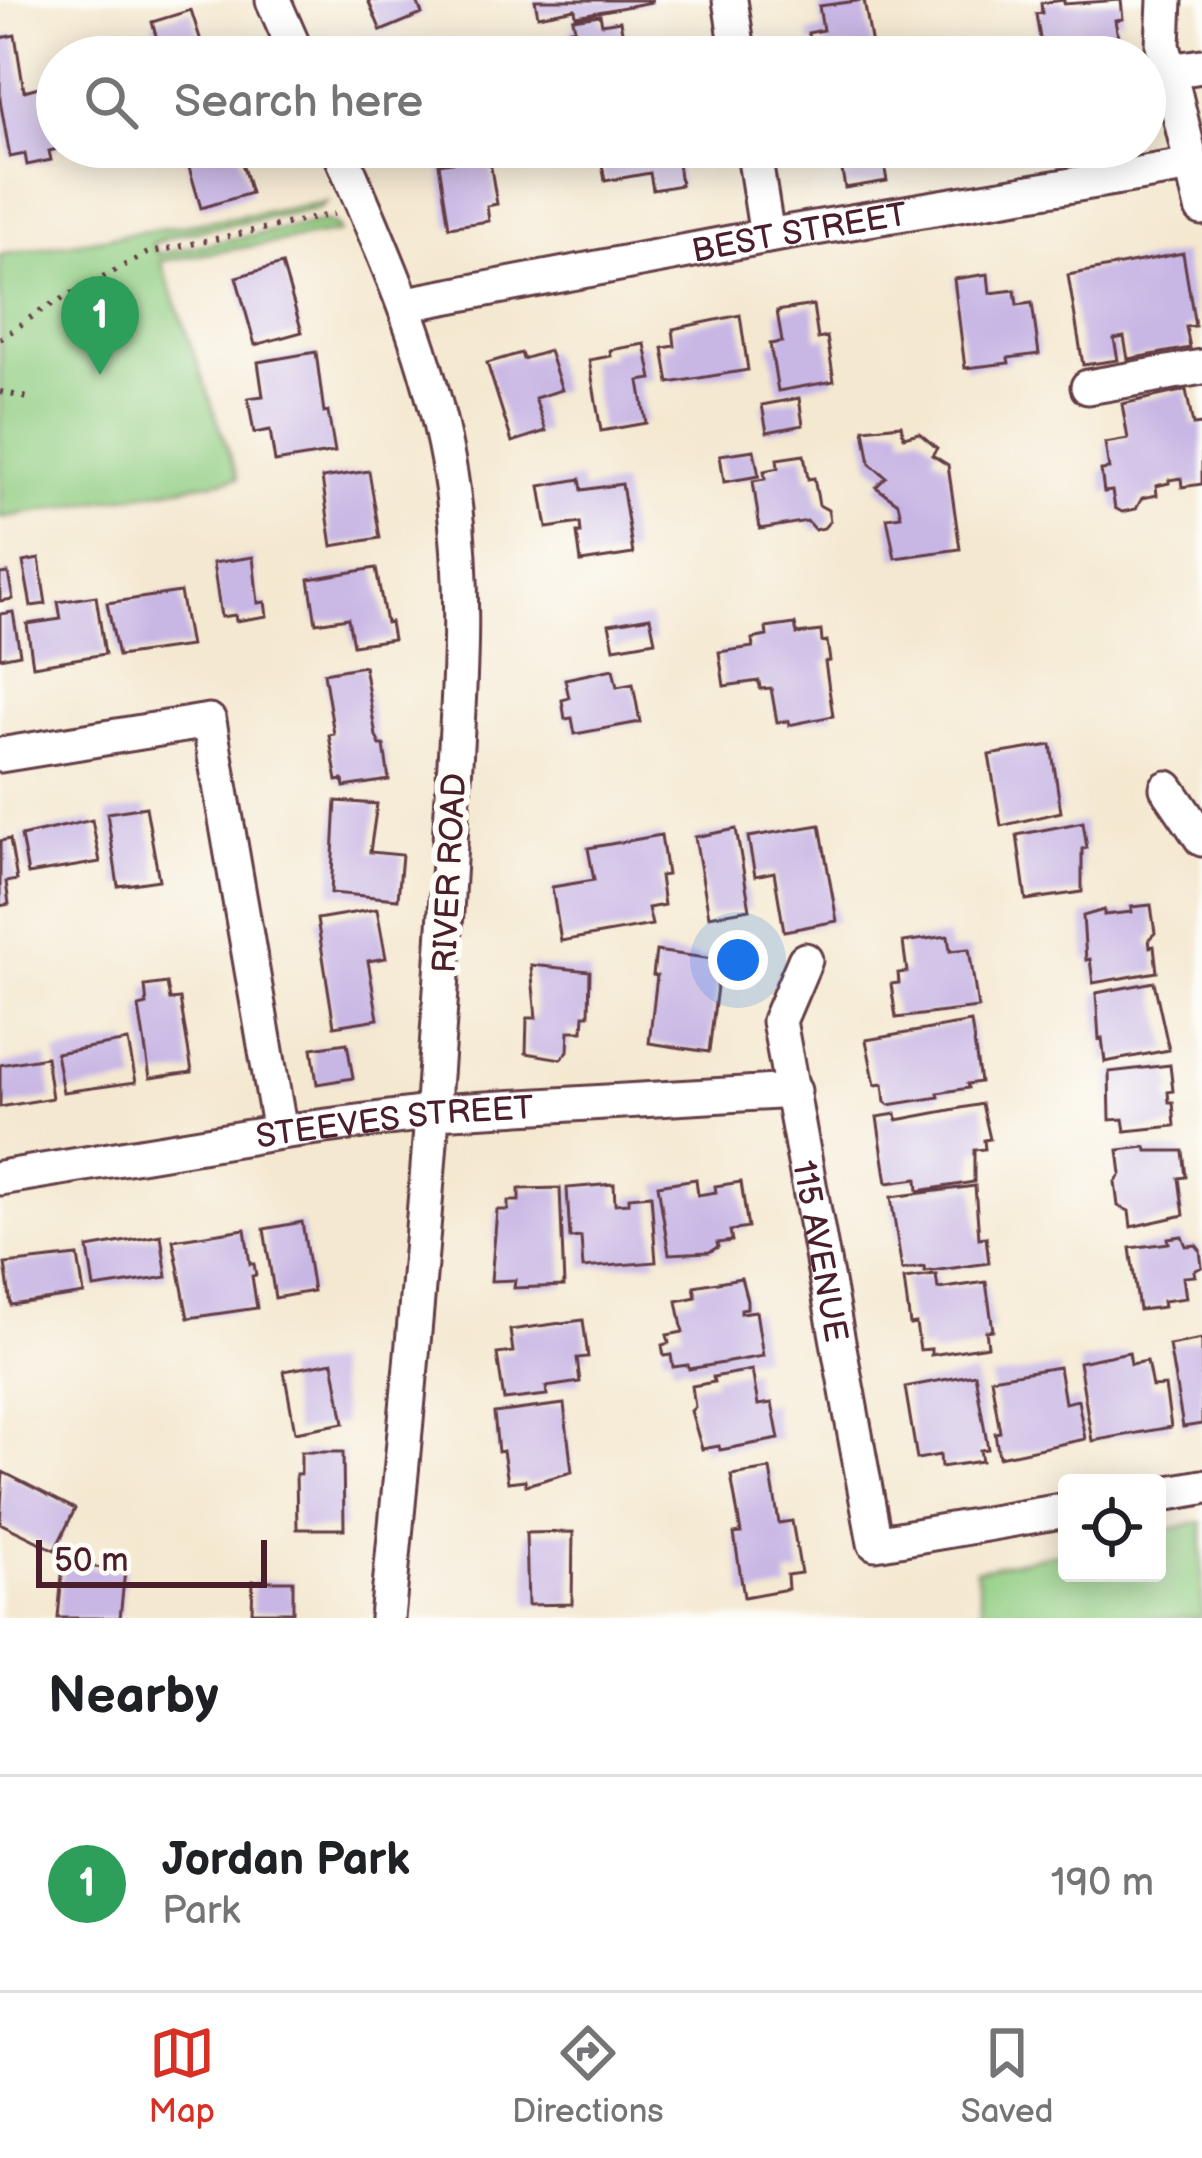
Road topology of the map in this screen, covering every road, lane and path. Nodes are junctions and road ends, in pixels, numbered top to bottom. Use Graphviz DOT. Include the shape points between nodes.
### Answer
graph roads {
  1 [pos="273,0"];
  2 [pos="730,0"];
  3 [pos="1165,0"];
  4 [pos="289,36"];
  5 [pos="736,36"];
  6 [pos="1163,36"];
  7 [pos="1186,69"];
  8 [pos="1192,165"];
  9 [pos="347,168"];
  10 [pos="756,168"];
  11 [pos="1202,208"];
  12 [pos="335,214"];
  13 [pos="767,236"];
  14 [pos="407,304"];
  15 [pos="0,339"];
  16 [pos="1202,367"];
  17 [pos="1088,388"];
  18 [pos="0,392"];
  19 [pos="33,399"];
  20 [pos="0,755"];
  21 [pos="1167,788"];
  22 [pos="1202,839"];
  23 [pos="805,960"];
  24 [pos="794,1090"];
  25 [pos="435,1112"];
  26 [pos="280,1132"];
  27 [pos="0,1178"];
  28 [pos="1202,1487"];
  29 [pos="1166,1493"];
  30 [pos="1058,1512"];
  31 [pos="388,1618"];
  1 -- 4 [label="street"];
  2 -- 5 [label="street"];
  3 -- 6 [label="street"];
  7 -- 8 [label="street"];
  8 -- 11 [label="street"];
  8 -- 13 [label="street, BEST STREET"];
  9 -- 14 [label="street, RIVER ROAD"];
  10 -- 13 [label="street"];
  12 -- 15 [label="path" via="148,253"];
  13 -- 14 [label="street, BEST STREET"];
  14 -- 25 [label="street, RIVER ROAD" via="434,391 459,548"];
  16 -- 17 [label="street"];
  18 -- 19 [label="path"];
  20 -- 26 [label="street" via="209,721"];
  21 -- 22 [label="street"];
  23 -- 24 [label="street, 115 AVENUE" via="779,1022"];
  24 -- 25 [label="street, STEEVES STREET"];
  24 -- 30 [label="street, 115 AVENUE" via="874,1543"];
  25 -- 26 [label="street, STEEVES STREET"];
  25 -- 31 [label="street, RIVER ROAD"];
  26 -- 27 [label="street, STEEVES STREET"];
  28 -- 29 [label="street"];
}
